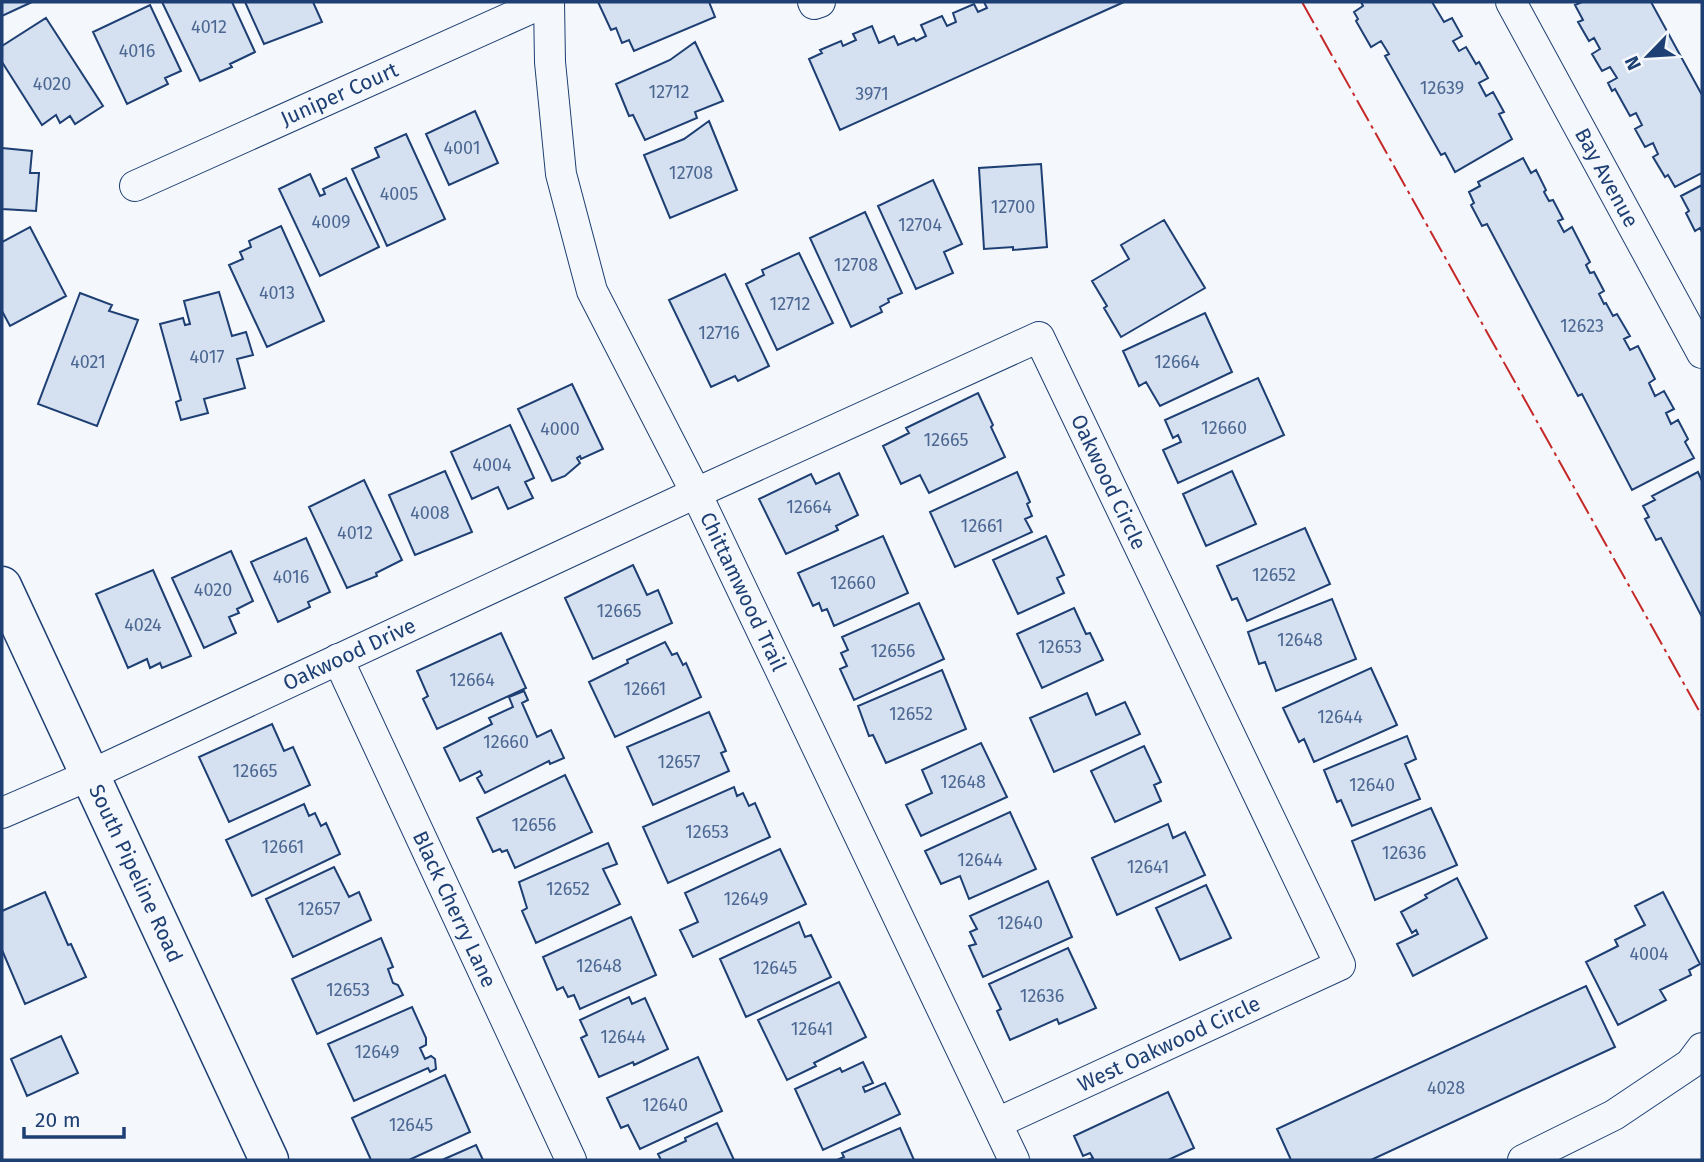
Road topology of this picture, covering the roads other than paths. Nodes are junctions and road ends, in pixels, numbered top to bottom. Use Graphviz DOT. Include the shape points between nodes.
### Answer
graph roads {
  1 [pos="547,2"];
  2 [pos="1511,2"];
  3 [pos="135,187"];
  4 [pos="1702,353"];
  5 [pos="696,493"];
  6 [pos="2,586"];
  7 [pos="338,659"];
  8 [pos="90,775"];
  9 [pos="2,813"];
  10 [pos="1340,965"];
  11 [pos="1702,1048"];
  12 [pos="997,1123"];
  13 [pos="269,1160"];
  14 [pos="571,1160"];
  15 [pos="1014,1160"];
  16 [pos="1523,1160"];
  1 -- 3 [label="street, Juniper Court"];
  1 -- 5 [label="street, Chittamwood Trail" via="561,174 592,291"];
  2 -- 4 [label="street, Bay Avenue"];
  5 -- 7 [label="street, Oakwood Drive"];
  5 -- 10 [label="street, Oakwood Circle" via="1039,337"];
  5 -- 12 [label="street, Chittamwood Trail"];
  6 -- 8 [label="street, South Pipeline Road"];
  7 -- 8 [label="street, Oakwood Drive"];
  7 -- 14 [label="street, Black Cherry Lane"];
  8 -- 9 [label="street, Oakwood Drive"];
  8 -- 13 [label="street, South Pipeline Road"];
  10 -- 12 [label="street, West Oakwood Circle"];
  11 -- 16 [label="street" via="1690,1064 1614,1115"];
  12 -- 15 [label="street, Chittamwood Trail"];
}
